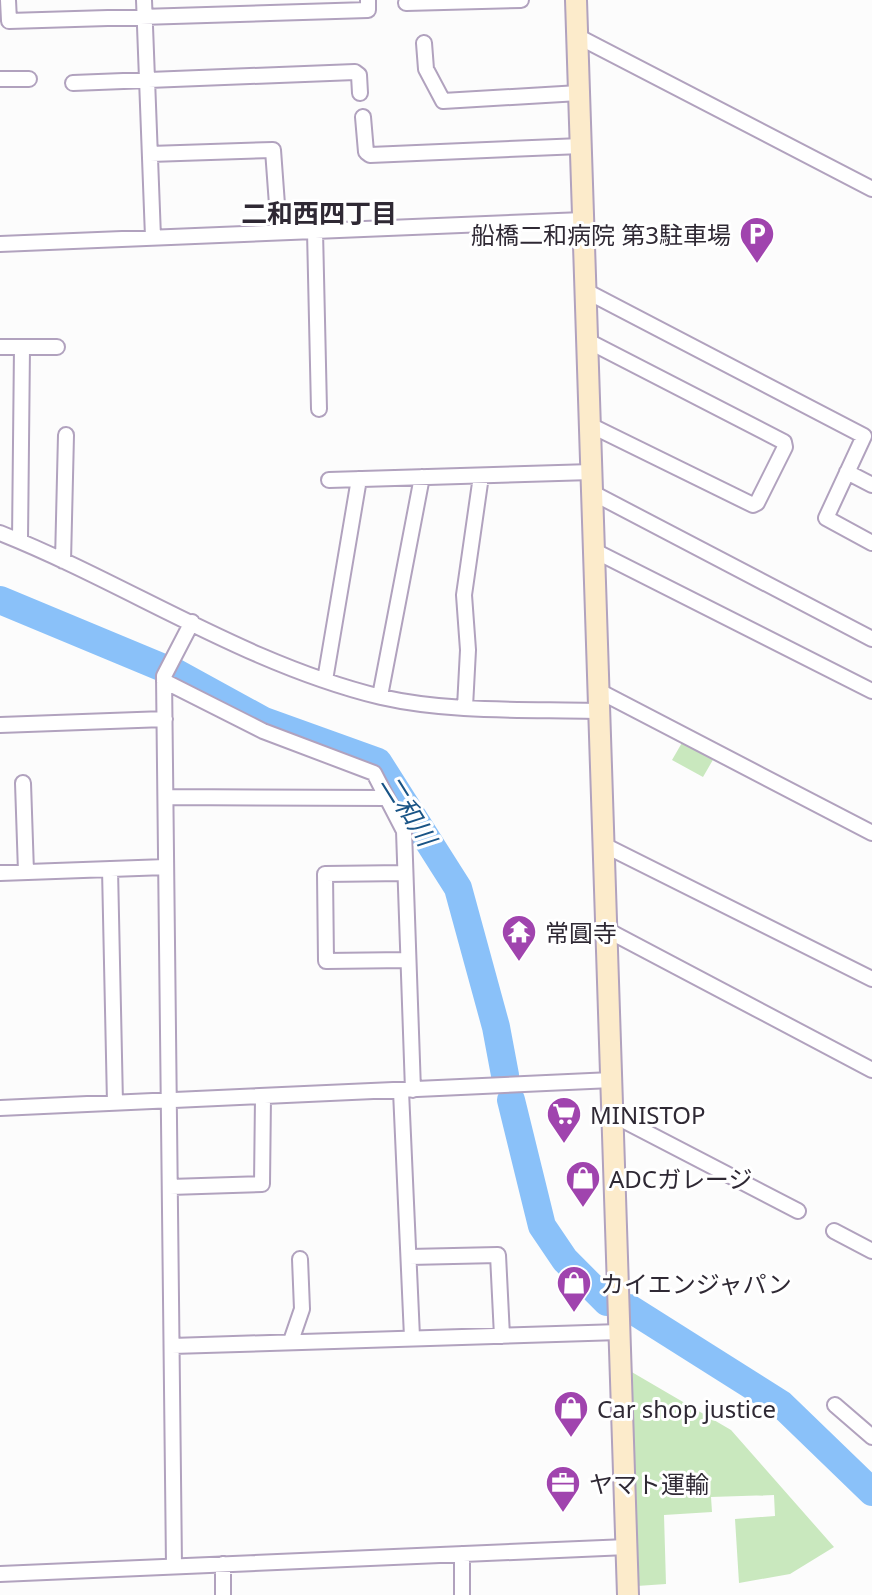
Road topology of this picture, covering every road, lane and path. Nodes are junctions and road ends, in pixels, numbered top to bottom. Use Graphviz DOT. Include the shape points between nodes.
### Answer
graph roads {
  1 [pos="8,0"];
  2 [pos="144,0"];
  3 [pos="368,0"];
  4 [pos="521,0"];
  5 [pos="576,0"];
  6 [pos="406,3"];
  7 [pos="145,18"];
  8 [pos="577,36"];
  9 [pos="424,43"];
  10 [pos="0,79"];
  11 [pos="29,79"];
  12 [pos="147,81"];
  13 [pos="73,83"];
  14 [pos="360,93"];
  15 [pos="579,93"];
  16 [pos="363,117"];
  17 [pos="581,146"];
  18 [pos="150,154"];
  19 [pos="872,189"];
  20 [pos="583,220"];
  21 [pos="315,231"];
  22 [pos="279,232"];
  23 [pos="153,237"];
  24 [pos="0,244"];
  25 [pos="586,291"];
  26 [pos="588,341"];
  27 [pos="0,347"];
  28 [pos="22,347"];
  29 [pos="57,347"];
  30 [pos="319,409"];
  31 [pos="872,423"];
  32 [pos="590,425"];
  33 [pos="66,435"];
  34 [pos="864,436"];
  35 [pos="847,472"];
  36 [pos="481,476"];
  37 [pos="422,477"];
  38 [pos="359,479"];
  39 [pos="329,480"];
  40 [pos="592,483"];
  41 [pos="872,485"];
  42 [pos="0,533"];
  43 [pos="20,540"];
  44 [pos="872,543"];
  45 [pos="595,551"];
  46 [pos="63,561"];
  47 [pos="192,622"];
  48 [pos="872,639"];
  49 [pos="167,673"];
  50 [pos="325,680"];
  51 [pos="872,691"];
  52 [pos="380,696"];
  53 [pos="600,701"];
  54 [pos="465,707"];
  55 [pos="165,719"];
  56 [pos="0,725"];
  57 [pos="23,783"];
  58 [pos="166,797"];
  59 [pos="387,798"];
  60 [pos="872,833"];
  61 [pos="604,845"];
  62 [pos="166,867"];
  63 [pos="110,869"];
  64 [pos="26,872"];
  65 [pos="0,873"];
  66 [pos="405,873"];
  67 [pos="607,930"];
  68 [pos="407,960"];
  69 [pos="872,979"];
  70 [pos="872,1070"];
  71 [pos="612,1080"];
  72 [pos="407,1090"];
  73 [pos="263,1097"];
  74 [pos="169,1101"];
  75 [pos="115,1103"];
  76 [pos="0,1108"];
  77 [pos="613,1115"];
  78 [pos="170,1187"];
  79 [pos="798,1211"];
  80 [pos="834,1231"];
  81 [pos="872,1251"];
  82 [pos="409,1257"];
  83 [pos="300,1259"];
  84 [pos="620,1332"];
  85 [pos="502,1336"];
  86 [pos="412,1337"];
  87 [pos="291,1341"];
  88 [pos="172,1346"];
  89 [pos="835,1405"];
  90 [pos="872,1437"];
  91 [pos="627,1547"];
  92 [pos="462,1554"];
  93 [pos="223,1564"];
  94 [pos="174,1566"];
  95 [pos="0,1574"];
  96 [pos="223,1595"];
  97 [pos="462,1595"];
  98 [pos="628,1595"];
  1 -- 7 [label="street" via="9,21"];
  2 -- 7 [label="street"];
  3 -- 7 [label="street" via="368,10"];
  4 -- 6 [label="street"];
  5 -- 8 [label="street"];
  7 -- 12 [label="street"];
  8 -- 15 [label="street"];
  8 -- 19 [label="street"];
  9 -- 15 [label="street" via="426,69 443,101"];
  10 -- 11 [label="street"];
  12 -- 13 [label="street"];
  12 -- 14 [label="street" via="355,72"];
  12 -- 18 [label="street"];
  15 -- 17 [label="street"];
  16 -- 17 [label="street" via="370,155"];
  17 -- 20 [label="street"];
  18 -- 22 [label="street" via="273,150"];
  18 -- 23 [label="street"];
  20 -- 21 [label="street"];
  20 -- 25 [label="street"];
  21 -- 22 [label="street"];
  21 -- 30 [label="street"];
  22 -- 23 [label="street"];
  23 -- 24 [label="street"];
  25 -- 26 [label="street"];
  25 -- 34 [label="street"];
  26 -- 32 [label="street"];
  26 -- 32 [label="street" via="785,447 753,505"];
  27 -- 28 [label="street"];
  28 -- 29 [label="street"];
  28 -- 43 [label="street"];
  31 -- 34 [label="street"];
  32 -- 40 [label="street"];
  33 -- 46 [label="street"];
  34 -- 35 [label="street"];
  35 -- 41 [label="street"];
  35 -- 44 [label="street" via="826,518"];
  36 -- 37 [label="street"];
  36 -- 40 [label="street"];
  36 -- 54 [label="street" via="464,595"];
  37 -- 38 [label="street"];
  37 -- 52 [label="street"];
  38 -- 39 [label="street"];
  38 -- 50 [label="street"];
  40 -- 45 [label="street"];
  40 -- 48 [label="street"];
  42 -- 43 [label="street"];
  43 -- 46 [label="street"];
  45 -- 51 [label="street"];
  45 -- 53 [label="street"];
  46 -- 47 [label="street"];
  47 -- 49 [label="street"];
  47 -- 50 [label="street"];
  49 -- 55 [label="street"];
  49 -- 59 [label="street" via="263,731 374,773"];
  50 -- 52 [label="street"];
  52 -- 54 [label="street"];
  53 -- 54 [label="street"];
  53 -- 60 [label="street"];
  53 -- 61 [label="street"];
  55 -- 56 [label="street"];
  55 -- 58 [label="street"];
  57 -- 64 [label="street"];
  58 -- 59 [label="street"];
  58 -- 62 [label="street"];
  59 -- 66 [label="street" via="404,831"];
  61 -- 67 [label="street"];
  61 -- 69 [label="street"];
  62 -- 63 [label="street"];
  62 -- 74 [label="street"];
  63 -- 64 [label="street"];
  63 -- 75 [label="street"];
  64 -- 65 [label="street"];
  66 -- 68 [label="street"];
  66 -- 68 [label="street" via="325,874 326,961"];
  67 -- 70 [label="street"];
  67 -- 71 [label="street"];
  68 -- 72 [label="street"];
  71 -- 72 [label="street"];
  71 -- 77 [label="street"];
  72 -- 73 [label="street"];
  72 -- 82 [label="street"];
  73 -- 74 [label="street"];
  73 -- 78 [label="street" via="262,1184"];
  74 -- 75 [label="street"];
  74 -- 78 [label="street"];
  75 -- 76 [label="street"];
  77 -- 79 [label="street"];
  77 -- 84 [label="street"];
  78 -- 88 [label="street"];
  80 -- 81 [label="street"];
  82 -- 85 [label="street" via="498,1255"];
  82 -- 86 [label="street"];
  83 -- 87 [label="street" via="302,1309"];
  84 -- 85 [label="street"];
  84 -- 91 [label="street"];
  85 -- 86 [label="street"];
  86 -- 87 [label="street"];
  87 -- 88 [label="street"];
  88 -- 94 [label="street"];
  89 -- 90 [label="street"];
  91 -- 92 [label="street"];
  91 -- 98 [label="street"];
  92 -- 93 [label="street"];
  92 -- 97 [label="street"];
  93 -- 94 [label="street"];
  93 -- 96 [label="street"];
  94 -- 95 [label="street"];
}
